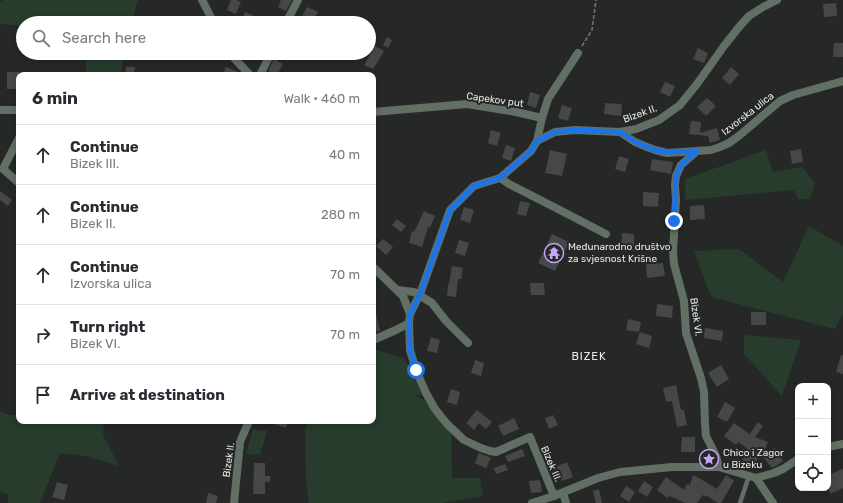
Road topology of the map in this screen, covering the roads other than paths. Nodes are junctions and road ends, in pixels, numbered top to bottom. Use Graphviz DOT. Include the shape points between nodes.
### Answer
graph roads {
  1 [pos="202,0"];
  2 [pos="298,0"];
  3 [pos="777,0"];
  4 [pos="210,16"];
  5 [pos="290,16"];
  6 [pos="578,53"];
  7 [pos="236,60"];
  8 [pos="268,60"];
  9 [pos="247,72"];
  10 [pos="262,72"];
  11 [pos="843,81"];
  12 [pos="0,110"];
  13 [pos="16,110"];
  14 [pos="376,112"];
  15 [pos="542,118"];
  16 [pos="620,132"];
  17 [pos="537,141"];
  18 [pos="16,144"];
  19 [pos="697,151"];
  20 [pos="500,178"];
  21 [pos="16,180"];
  22 [pos="606,234"];
  23 [pos="376,270"];
  24 [pos="397,290"];
  25 [pos="420,294"];
  26 [pos="410,314"];
  27 [pos="409,323"];
  28 [pos="376,339"];
  29 [pos="468,343"];
  30 [pos="248,424"];
  31 [pos="843,444"];
  32 [pos="831,446"];
  33 [pos="795,461"];
  34 [pos="720,466"];
  35 [pos="753,477"];
  36 [pos="563,493"];
  37 [pos="554,496"];
  38 [pos="234,503"];
  39 [pos="532,503"];
  40 [pos="566,503"];
  41 [pos="740,503"];
  42 [pos="774,503"];
  1 -- 4 [label="street"];
  2 -- 5 [label="street"];
  3 -- 16 [label="street, Bizek II." via="749,16 680,105 659,120"];
  6 -- 15 [label="street" via="548,99"];
  7 -- 9 [label="street"];
  8 -- 10 [label="street"];
  11 -- 19 [label="street, Izvorska ulica" via="793,95 780,102 729,143 711,150"];
  12 -- 13 [label="street"];
  14 -- 15 [label="street, Capekov put" via="467,104"];
  15 -- 17 [label="street"];
  16 -- 17 [label="street, Bizek II." via="555,132"];
  16 -- 19 [label="street, Izvorska ulica" via="635,142 655,150"];
  17 -- 20 [label="street, Bizek II." via="531,151"];
  18 -- 21 [label="street" via="3,168"];
  19 -- 34 [label="street, Bizek VI." via="681,165 676,176 673,251 684,301 686,333 702,378 706,436"];
  20 -- 22 [label="street"];
  20 -- 25 [label="street, Bizek II." via="474,186 450,210"];
  23 -- 24 [label="street"];
  24 -- 25 [label="street"];
  24 -- 26 [label="street" via="403,296"];
  25 -- 26 [label="street, Bizek II."];
  25 -- 29 [label="street" via="432,303"];
  26 -- 27 [label="street, Bizek II."];
  27 -- 28 [label="street"];
  27 -- 37 [label="street, Bizek III." via="410,350 416,370 435,410 464,440 490,452 496,452 530,437"];
  30 -- 38 [label="street, Bizek II." via="240,442"];
  31 -- 32 [label="street"];
  33 -- 35 [label="street" via="779,471"];
  34 -- 35 [label="street, Bizek III."];
  34 -- 36 [label="street, Bizek III." via="620,472"];
  35 -- 41 [label="lane"];
  35 -- 42 [label="street"];
  36 -- 37 [label="street, Bizek III."];
  36 -- 40 [label="street"];
  37 -- 39 [label="street"];
}
